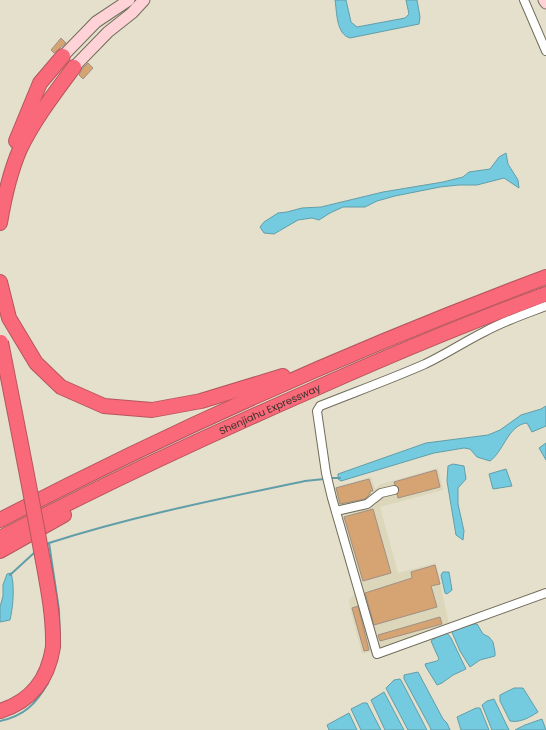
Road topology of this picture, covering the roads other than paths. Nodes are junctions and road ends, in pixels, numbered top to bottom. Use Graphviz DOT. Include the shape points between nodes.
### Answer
graph roads {
  1 [pos="129,0"];
  2 [pos="144,0"];
  3 [pos="524,0"];
  4 [pos="544,0"];
  5 [pos="546,3"];
  6 [pos="546,51"];
  7 [pos="63,56"];
  8 [pos="74,68"];
  9 [pos="0,184"];
  10 [pos="0,223"];
  11 [pos="546,277"];
  12 [pos="0,282"];
  13 [pos="546,294"];
  14 [pos="546,306"];
  15 [pos="1,338"];
  16 [pos="349,356"];
  17 [pos="0,360"];
  18 [pos="186,446"];
  19 [pos="394,490"];
  20 [pos="336,512"];
  21 [pos="0,520"];
  22 [pos="0,538"];
  23 [pos="0,551"];
  24 [pos="546,593"];
  25 [pos="50,646"];
  26 [pos="0,704"];
  27 [pos="0,711"];
  1 -- 7 [label="main road" via="96,22"];
  2 -- 8 [label="main road" via="108,32"];
  3 -- 6 [label="street"];
  4 -- 5 [label="main road"];
  7 -- 9 [label="highway" via="40,83"];
  8 -- 10 [label="highway" via="30,129 20,151"];
  11 -- 16 [label="highway, Shenjiahu Expressway"];
  12 -- 16 [label="highway" via="9,318 36,363 61,387 104,406 152,410 201,401"];
  13 -- 18 [label="highway, Shenjiahu Expressway" via="355,371"];
  14 -- 20 [label="street" via="483,332 425,364 320,406 317,411 318,419 326,472"];
  15 -- 25 [label="highway, bridge" via="49,596 53,630"];
  16 -- 21 [label="highway, Shenjiahu Expressway" via="199,422 68,484"];
  17 -- 25 [label="highway"];
  18 -- 22 [label="highway, Shenjiahu Expressway"];
  18 -- 23 [label="highway"];
  19 -- 20 [label="street" via="381,493 367,504"];
  20 -- 24 [label="street" via="377,654"];
  25 -- 26 [label="highway" via="45,664 36,681 15,699"];
  25 -- 27 [label="highway" via="51,659 47,672 35,691 19,703"];
}
